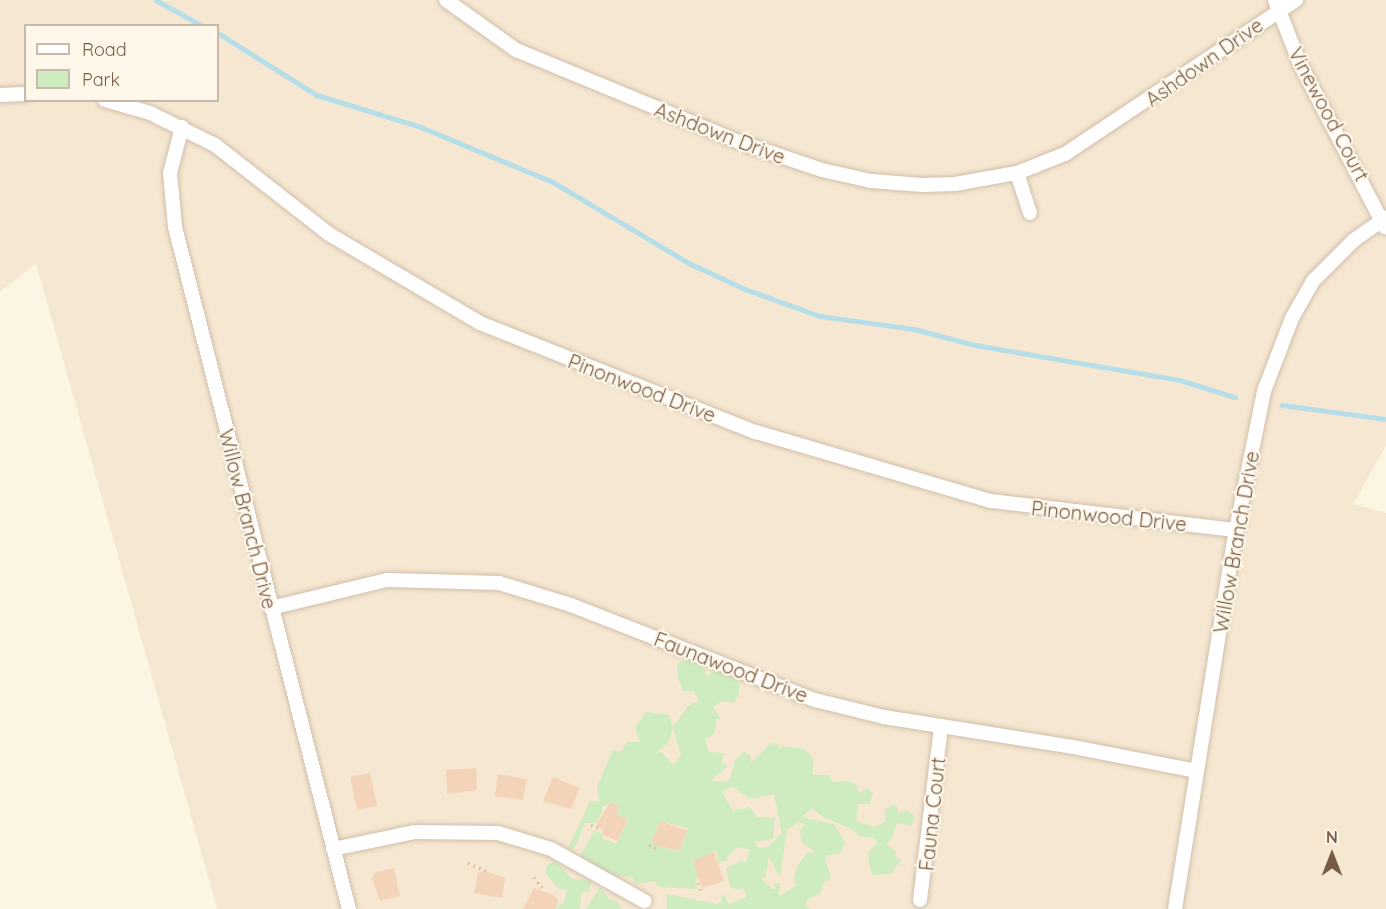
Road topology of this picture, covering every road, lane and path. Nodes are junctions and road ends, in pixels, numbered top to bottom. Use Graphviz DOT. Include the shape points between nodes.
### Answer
graph roads {
  1 [pos="446,0"];
  2 [pos="1296,0"];
  3 [pos="1276,6"];
  4 [pos="24,94"];
  5 [pos="0,95"];
  6 [pos="111,102"];
  7 [pos="182,127"];
  8 [pos="1017,173"];
  9 [pos="1030,213"];
  10 [pos="1384,222"];
  11 [pos="1236,530"];
  12 [pos="271,608"];
  13 [pos="941,726"];
  14 [pos="1196,771"];
  15 [pos="591,825"];
  16 [pos="602,829"];
  17 [pos="649,845"];
  18 [pos="333,849"];
  19 [pos="659,849"];
  20 [pos="468,863"];
  21 [pos="489,872"];
  22 [pos="534,878"];
  23 [pos="698,883"];
  24 [pos="544,890"];
  25 [pos="702,892"];
  26 [pos="920,900"];
  27 [pos="644,901"];
  28 [pos="349,909"];
  29 [pos="1175,909"];
  1 -- 8 [label="street, Ashdown Drive" via="516,50 564,72 742,143 822,170 871,181 923,185 956,184"];
  2 -- 3 [label="street, Ashdown Drive"];
  3 -- 8 [label="street, Ashdown Drive" via="1111,126 1065,154"];
  3 -- 10 [label="street, Vinewood Court"];
  4 -- 5 [label="street"];
  6 -- 7 [label="street, Pinonwood Drive"];
  7 -- 11 [label="street, Pinonwood Drive" via="233,157 329,234 480,323 756,432 991,501"];
  7 -- 12 [label="street, Willow Branch Drive" via="170,173 175,227"];
  8 -- 9 [label="street"];
  10 -- 11 [label="street, Willow Branch Drive" via="1323,270 1292,318 1264,391"];
  11 -- 14 [label="street, Willow Branch Drive"];
  12 -- 13 [label="street, Faunawood Drive" via="387,580 499,584 571,605 815,700"];
  12 -- 18 [label="street, Willow Branch Drive"];
  13 -- 14 [label="street, Faunawood Drive"];
  13 -- 26 [label="street, Fauna Court"];
  14 -- 29 [label="street, Willow Branch Drive"];
  15 -- 16 [label="path"];
  17 -- 19 [label="path"];
  18 -- 27 [label="street" via="415,832 498,832 551,849"];
  18 -- 28 [label="street, Willow Branch Drive"];
  20 -- 21 [label="path"];
  22 -- 24 [label="path"];
  23 -- 25 [label="path"];
}
